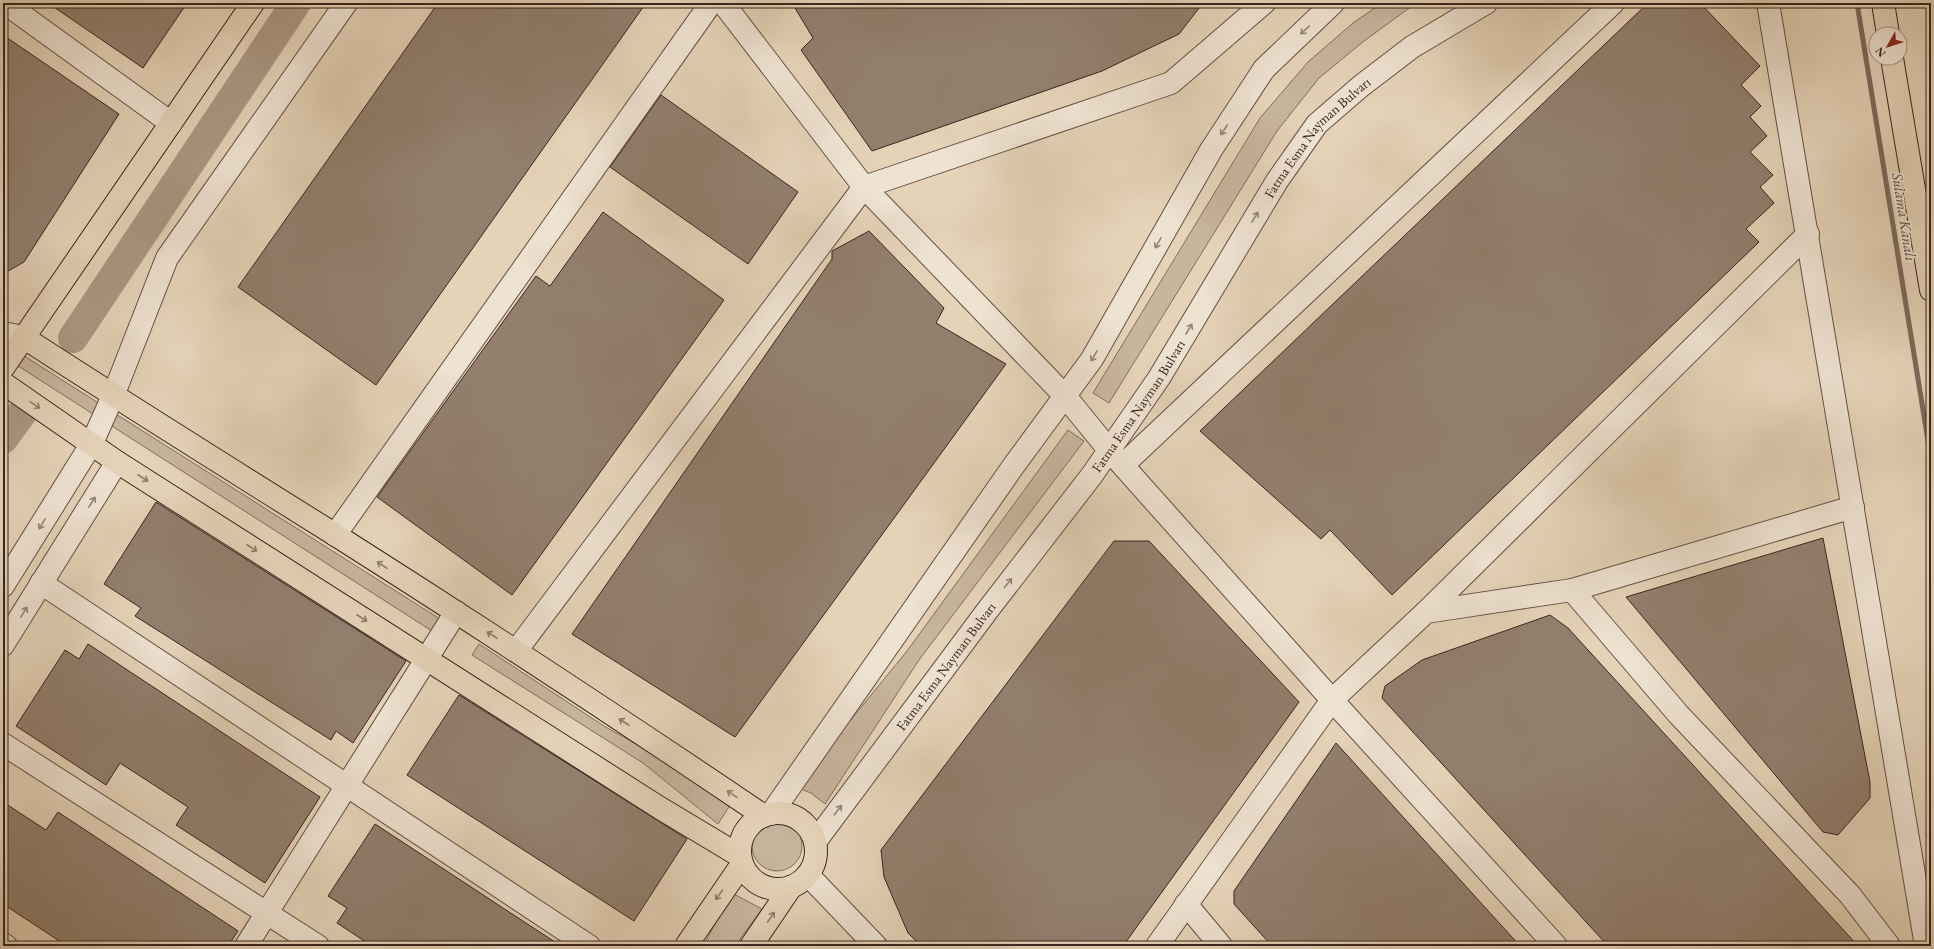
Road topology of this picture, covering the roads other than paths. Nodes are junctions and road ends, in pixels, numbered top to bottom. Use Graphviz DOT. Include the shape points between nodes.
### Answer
graph roads {
  1 [pos="5,3"];
  2 [pos="254,3"];
  3 [pos="346,3"];
  4 [pos="711,3"];
  5 [pos="722,3"];
  6 [pos="1264,3"];
  7 [pos="1486,3"];
  8 [pos="1613,3"];
  9 [pos="1768,3"];
  10 [pos="1883,3"];
  11 [pos="1331,4"];
  12 [pos="1887,26"];
  13 [pos="1893,66"];
  14 [pos="171,123"];
  15 [pos="864,187"];
  16 [pos="1808,234"];
  17 [pos="1931,290"];
  18 [pos="13,335"];
  19 [pos="3,368"];
  20 [pos="3,383"];
  21 [pos="113,396"];
  22 [pos="1065,396"];
  23 [pos="92,443"];
  24 [pos="1116,457"];
  25 [pos="117,462"];
  26 [pos="1853,507"];
  27 [pos="335,534"];
  28 [pos="42,583"];
  29 [pos="3,586"];
  30 [pos="1572,590"];
  31 [pos="456,612"];
  32 [pos="1426,612"];
  33 [pos="3,645"];
  34 [pos="516,651"];
  35 [pos="427,659"];
  36 [pos="1332,700"];
  37 [pos="3,744"];
  38 [pos="347,785"];
  39 [pos="768,815"];
  40 [pos="815,842"];
  41 [pos="741,860"];
  42 [pos="800,881"];
  43 [pos="1186,904"];
  44 [pos="266,913"];
  45 [pos="3,944"];
  46 [pos="6,946"];
  47 [pos="246,946"];
  48 [pos="318,946"];
  49 [pos="589,946"];
  50 [pos="686,946"];
  51 [pos="751,946"];
  52 [pos="876,946"];
  53 [pos="1157,946"];
  54 [pos="1221,946"];
  55 [pos="1556,946"];
  56 [pos="1890,946"];
  57 [pos="1926,946"];
  1 -- 14 [label="street"];
  2 -- 14 [label="main road"];
  3 -- 21 [label="street" via="167,258"];
  4 -- 27 [label="street"];
  5 -- 15 [label="street"];
  6 -- 15 [label="street" via="1170,83"];
  24 -- 7 [label="street, Fatma Esma Nayman Bulvarı, one-way" via="1159,378 1277,181 1318,124 1361,86 1412,47"];
  8 -- 24 [label="street"];
  9 -- 16 [label="street"];
  10 -- 12 [label="main road"];
  11 -- 22 [label="street, one-way" via="1264,69 1211,150 1092,359"];
  13 -- 17 [label="main road"];
  14 -- 18 [label="main road"];
  15 -- 22 [label="street"];
  15 -- 34 [label="street"];
  16 -- 26 [label="street"];
  16 -- 32 [label="street"];
  18 -- 19 [label="main road"];
  18 -- 21 [label="main road"];
  20 -- 23 [label="main road, one-way"];
  21 -- 23 [label="street"];
  21 -- 27 [label="main road"];
  22 -- 24 [label="street"];
  22 -- 39 [label="street"];
  23 -- 25 [label="main road"];
  23 -- 29 [label="street, one-way"];
  24 -- 36 [label="street"];
  40 -- 24 [label="street, Fatma Esma Nayman Bulvarı, one-way"];
  28 -- 25 [label="street, one-way"];
  25 -- 35 [label="main road, one-way"];
  26 -- 30 [label="street"];
  26 -- 57 [label="street"];
  31 -- 27 [label="main road, one-way"];
  33 -- 28 [label="street, one-way"];
  28 -- 38 [label="street"];
  30 -- 32 [label="street"];
  30 -- 56 [label="street" via="1679,715 1850,895"];
  34 -- 31 [label="main road, one-way"];
  31 -- 35 [label="street"];
  32 -- 36 [label="street"];
  39 -- 34 [label="main road, one-way"];
  35 -- 38 [label="street"];
  35 -- 41 [label="main road"];
  36 -- 43 [label="street"];
  36 -- 55 [label="street"];
  37 -- 44 [label="street"];
  38 -- 44 [label="street"];
  38 -- 49 [label="street"];
  39 -- 40 [label="main road" via="782,814 798,820 810,831"];
  39 -- 41 [label="main road" via="754,822 745,831 740,843"];
  40 -- 42 [label="main road" via="814,865"];
  41 -- 42 [label="main road" via="756,883 767,888 779,890"];
  41 -- 50 [label="main road, one-way"];
  51 -- 42 [label="main road, one-way"];
  42 -- 52 [label="street"];
  43 -- 53 [label="street"];
  43 -- 54 [label="street"];
  44 -- 47 [label="street"];
  44 -- 48 [label="street"];
  45 -- 46 [label="street"];
}
